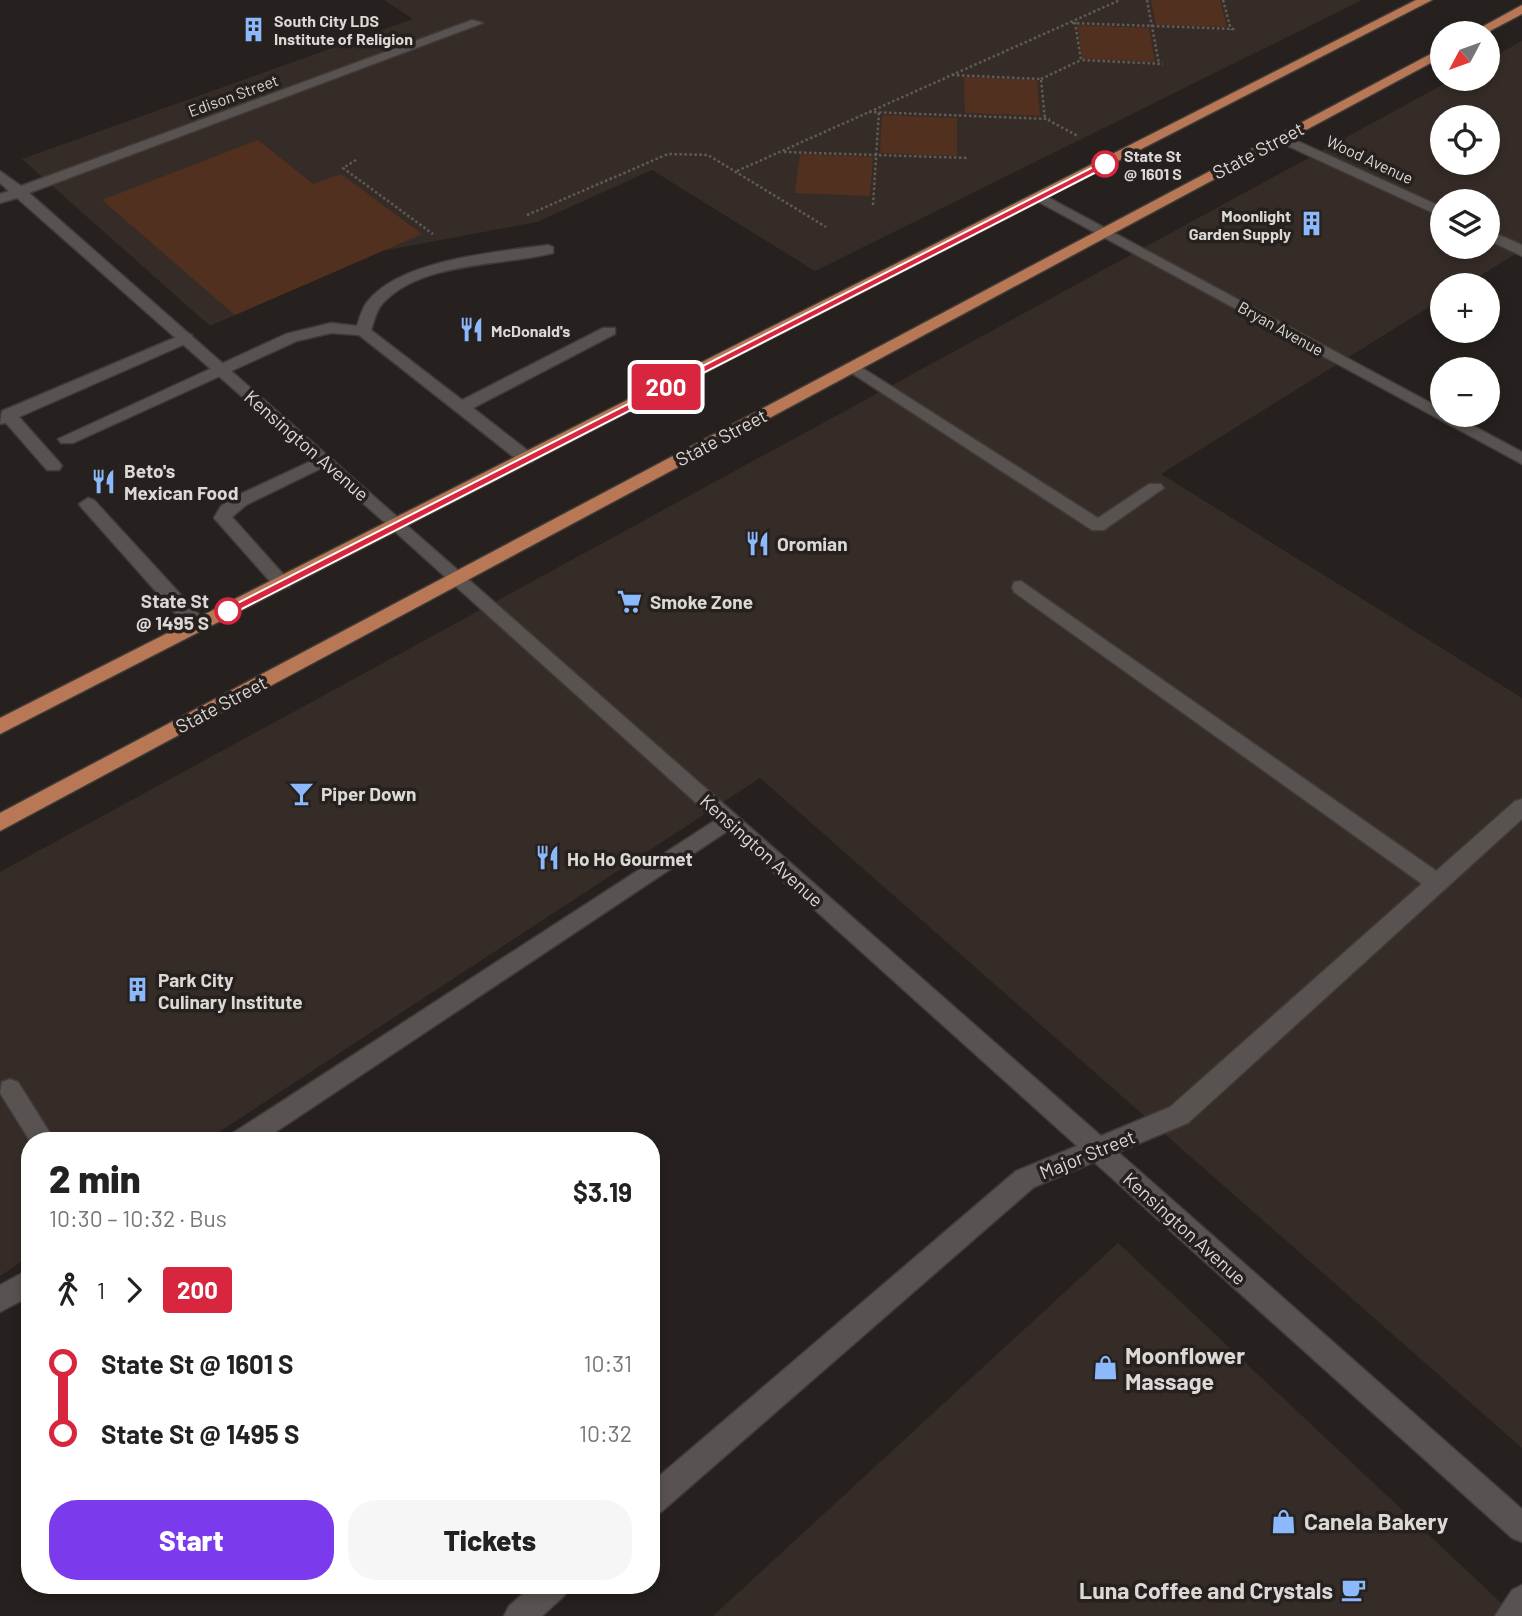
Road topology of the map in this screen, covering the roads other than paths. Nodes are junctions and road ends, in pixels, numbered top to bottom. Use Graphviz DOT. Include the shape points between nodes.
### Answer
graph roads {
  1 [pos="1426,0"];
  2 [pos="1522,9"];
  3 [pos="1500,21"];
  4 [pos="477,23"];
  5 [pos="1430,58"];
  6 [pos="1282,138"];
  7 [pos="0,174"];
  8 [pos="20,192"];
  9 [pos="1040,197"];
  10 [pos="0,200"];
  11 [pos="1430,207"];
  12 [pos="1104,232"];
  13 [pos="1500,240"];
  14 [pos="548,250"];
  15 [pos="1522,251"];
  16 [pos="363,331"];
  17 [pos="609,331"];
  18 [pos="186,338"];
  19 [pos="853,367"];
  20 [pos="222,369"];
  21 [pos="460,408"];
  22 [pos="4,417"];
  23 [pos="67,439"];
  24 [pos="526,458"];
  25 [pos="1522,459"];
  26 [pos="324,460"];
  27 [pos="53,466"];
  28 [pos="1155,488"];
  29 [pos="88,504"];
  30 [pos="397,524"];
  31 [pos="457,578"];
  32 [pos="282,583"];
  33 [pos="1021,587"];
  34 [pos="198,626"];
  35 [pos="0,727"];
  36 [pos="1522,807"];
  37 [pos="729,820"];
  38 [pos="0,823"];
  39 [pos="1437,883"];
  40 [pos="10,1090"];
  41 [pos="37,1132"];
  42 [pos="256,1132"];
  43 [pos="1099,1150"];
  44 [pos="21,1287"];
  45 [pos="0,1300"];
  46 [pos="660,1494"];
  47 [pos="1522,1528"];
  48 [pos="545,1594"];
  49 [pos="1522,1600"];
  50 [pos="519,1616"];
  51 [pos="1510,1616"];
  1 -- 9 [label="main road"];
  2 -- 3 [label="main road"];
  4 -- 8 [label="street, Edison Street"];
  5 -- 6 [label="main road, State Street"];
  6 -- 11 [label="street, Wood Avenue"];
  6 -- 12 [label="main road, State Street"];
  7 -- 8 [label="street, Kensington Avenue"];
  8 -- 10 [label="street, Edison Street"];
  8 -- 18 [label="street, Kensington Avenue"];
  9 -- 12 [label="street, Bryan Avenue"];
  9 -- 24 [label="main road"];
  12 -- 19 [label="main road, State Street"];
  12 -- 25 [label="street, Bryan Avenue"];
  13 -- 15 [label="street"];
  14 -- 16 [label="street" via="468,263 400,283 373,303"];
  16 -- 20 [label="street" via="331,328 292,337"];
  16 -- 21 [label="street"];
  17 -- 21 [label="street"];
  18 -- 20 [label="street, Kensington Avenue"];
  18 -- 22 [label="street"];
  19 -- 28 [label="street" via="1098,526"];
  19 -- 31 [label="main road, State Street"];
  20 -- 23 [label="street"];
  20 -- 26 [label="street, Kensington Avenue"];
  21 -- 24 [label="street"];
  22 -- 27 [label="street"];
  24 -- 30 [label="main road"];
  26 -- 30 [label="street, Kensington Avenue"];
  26 -- 32 [label="street" via="240,501 223,518"];
  29 -- 34 [label="street"];
  30 -- 31 [label="street, Kensington Avenue"];
  30 -- 32 [label="main road"];
  31 -- 37 [label="street, Kensington Avenue"];
  31 -- 38 [label="main road, State Street"];
  32 -- 34 [label="main road"];
  33 -- 39 [label="street"];
  34 -- 35 [label="main road"];
  36 -- 39 [label="street, Major Street"];
  37 -- 42 [label="street"];
  37 -- 43 [label="street, Kensington Avenue"];
  39 -- 43 [label="street, Major Street" via="1179,1115"];
  40 -- 41 [label="street"];
  43 -- 46 [label="street, Major Street" via="1025,1179"];
  43 -- 47 [label="street, Kensington Avenue"];
  44 -- 45 [label="street"];
  48 -- 50 [label="street"];
  49 -- 51 [label="street"];
}
